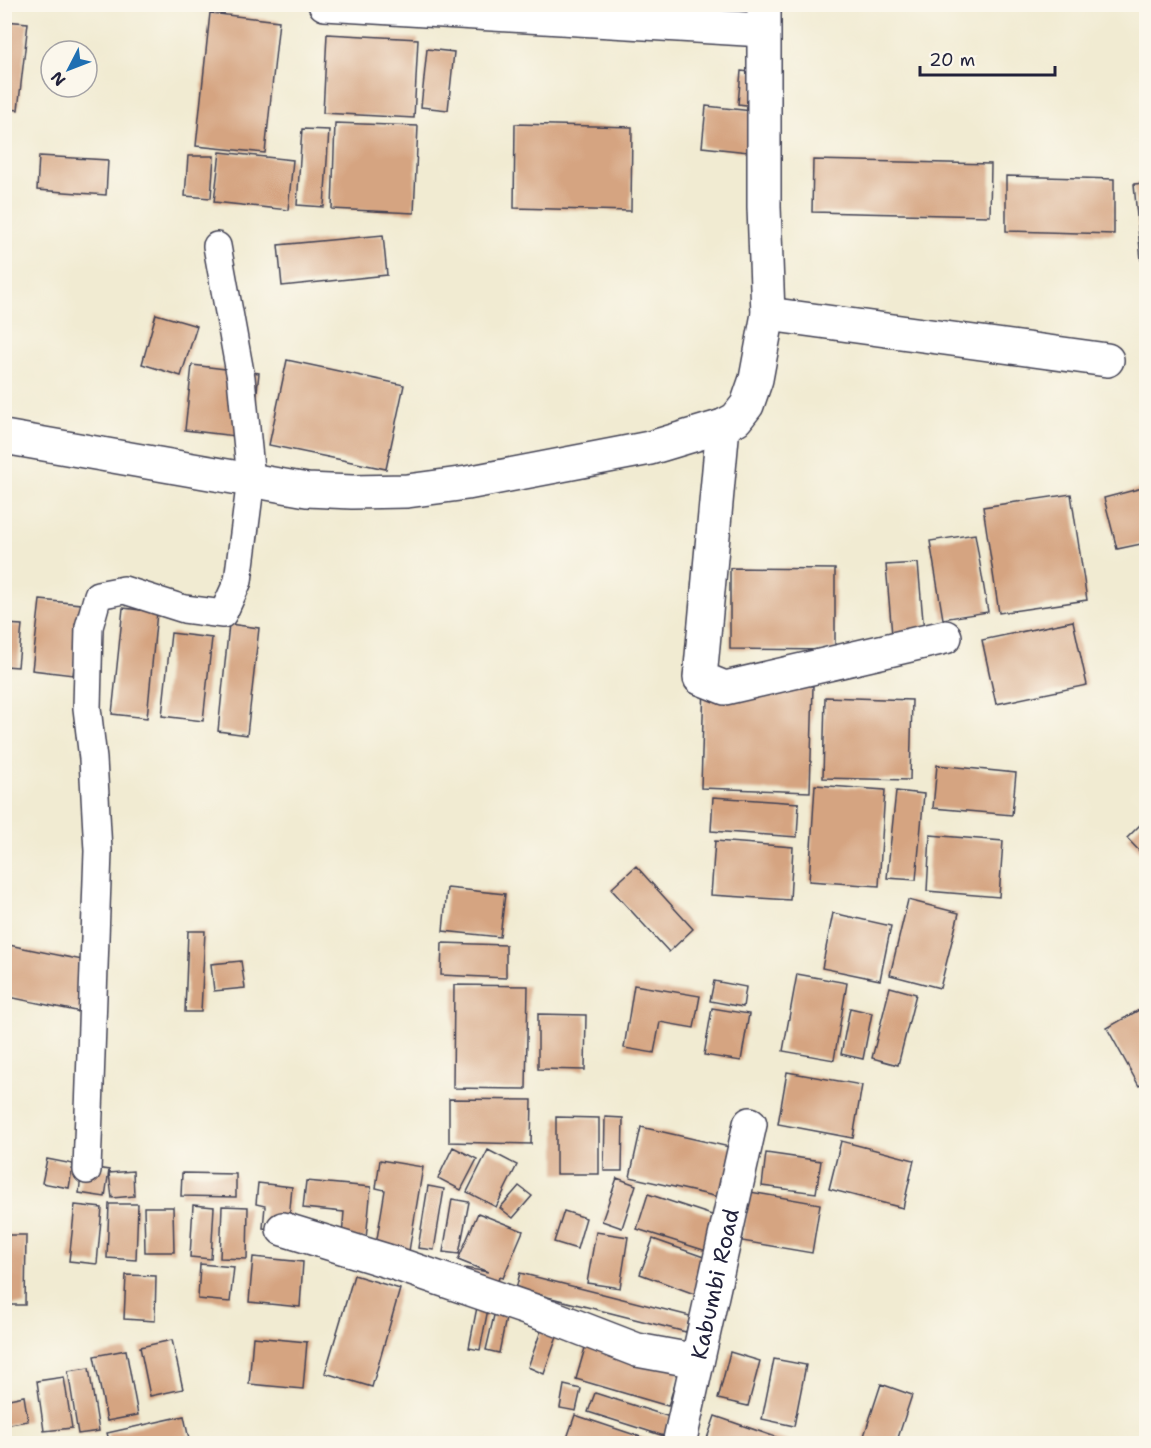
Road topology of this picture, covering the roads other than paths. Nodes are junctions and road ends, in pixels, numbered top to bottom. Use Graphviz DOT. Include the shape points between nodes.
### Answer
graph roads {
  1 [pos="325,4"];
  2 [pos="764,17"];
  3 [pos="217,246"];
  4 [pos="768,314"];
  5 [pos="1107,360"];
  6 [pos="723,426"];
  7 [pos="4,437"];
  8 [pos="251,479"];
  9 [pos="945,637"];
  10 [pos="750,1124"];
  11 [pos="87,1170"];
  12 [pos="283,1229"];
  13 [pos="697,1361"];
  14 [pos="679,1443"];
  1 -- 2 [label="street"];
  2 -- 4 [label="street"];
  3 -- 8 [label="lane" via="241,378"];
  4 -- 5 [label="street"];
  4 -- 6 [label="street" via="747,405 736,419"];
  6 -- 8 [label="street" via="650,448 406,491 307,490"];
  6 -- 9 [label="street" via="700,678 725,688"];
  7 -- 8 [label="street"];
  8 -- 11 [label="lane" via="238,581 223,614 184,609 124,590 98,595 89,627 87,708 98,851"];
  10 -- 13 [label="street, Kabumbi Road"];
  12 -- 13 [label="street" via="394,1263 637,1350"];
  13 -- 14 [label="street, Kabumbi Road"];
}
